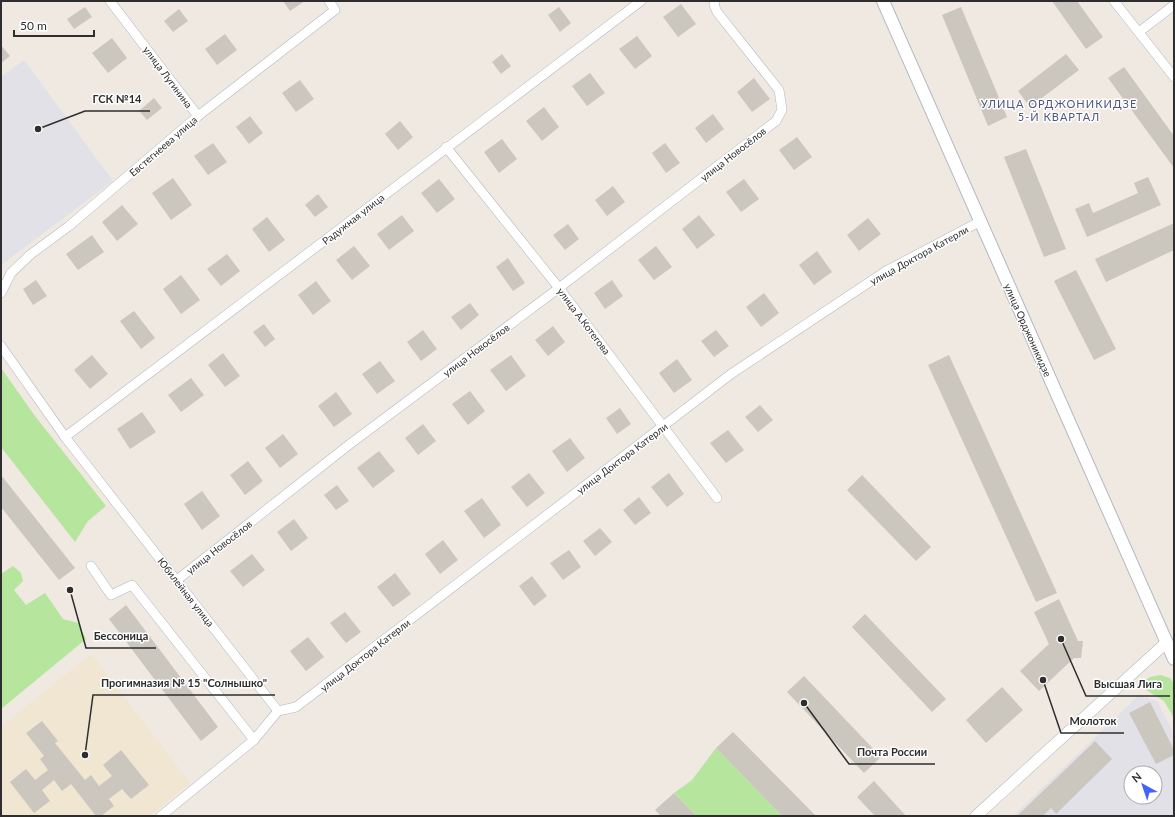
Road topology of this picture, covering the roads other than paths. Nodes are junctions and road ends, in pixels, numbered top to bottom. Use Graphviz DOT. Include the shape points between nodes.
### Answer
graph roads {
  1 [pos="110,1"];
  2 [pos="329,1"];
  3 [pos="641,1"];
  4 [pos="715,1"];
  5 [pos="883,1"];
  6 [pos="1114,1"];
  7 [pos="1174,5"];
  8 [pos="1139,32"];
  9 [pos="1174,77"];
  10 [pos="198,116"];
  11 [pos="446,147"];
  12 [pos="979,222"];
  13 [pos="559,288"];
  14 [pos="1,293"];
  15 [pos="1,346"];
  16 [pos="664,426"];
  17 [pos="65,437"];
  18 [pos="717,498"];
  19 [pos="91,566"];
  20 [pos="177,580"];
  21 [pos="1170,639"];
  22 [pos="1174,659"];
  23 [pos="278,711"];
  24 [pos="254,740"];
  25 [pos="161,816"];
  26 [pos="976,816"];
  1 -- 10 [label="street, улица Лугинина"];
  2 -- 10 [label="street, Евстегнеева улица" via="335,10"];
  3 -- 11 [label="street, Радужная улица"];
  4 -- 13 [label="street, улица Новосёлов" via="717,12 779,90 782,110 776,121"];
  5 -- 12 [label="main road, улица Орджоникидзе"];
  6 -- 8 [label="street"];
  7 -- 8 [label="street"];
  8 -- 9 [label="street"];
  10 -- 14 [label="street, Евстегнеева улица" via="69,226 30,254 11,274"];
  11 -- 13 [label="street, улица А.Котегова"];
  11 -- 17 [label="street, Радужная улица"];
  12 -- 16 [label="street, улица Доктора Катерли" via="886,271 731,374"];
  12 -- 21 [label="main road, улица Орджоникидзе"];
  13 -- 16 [label="street, улица А.Котегова"];
  13 -- 20 [label="street, улица Новосёлов" via="350,444"];
  15 -- 17 [label="street, Юбилейная улица"];
  16 -- 18 [label="street, улица А.Котегова"];
  16 -- 23 [label="street, улица Доктора Катерли" via="296,707"];
  17 -- 20 [label="street, Юбилейная улица"];
  19 -- 24 [label="street" via="111,596 132,585"];
  20 -- 23 [label="street, Юбилейная улица"];
  21 -- 22 [label="main road, улица Орджоникидзе"];
  21 -- 26 [label="street"];
  23 -- 24 [label="street"];
  24 -- 25 [label="street"];
}
